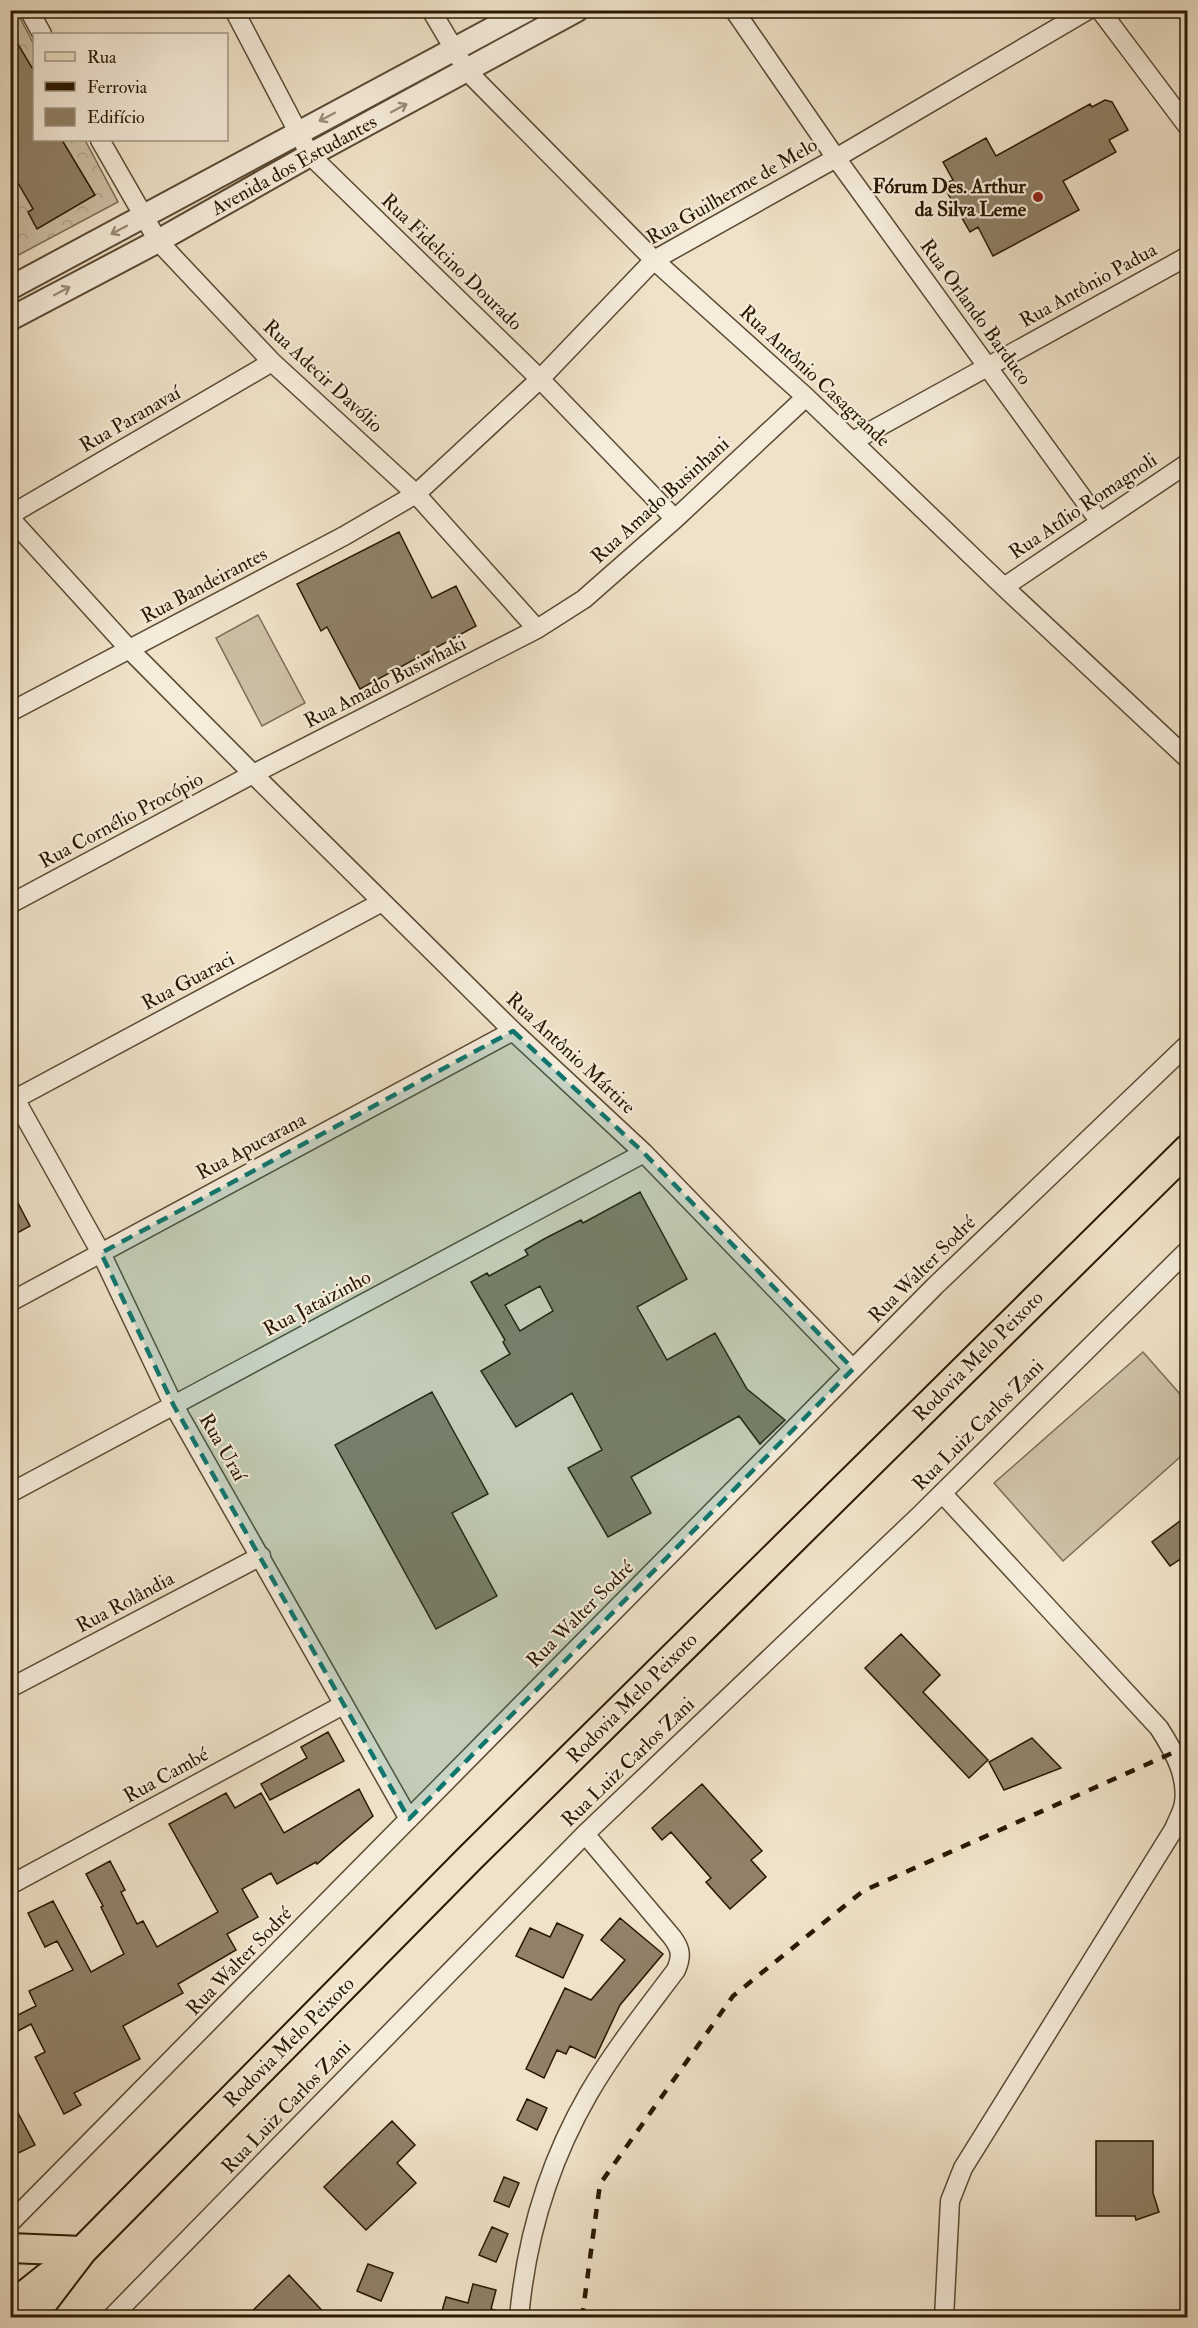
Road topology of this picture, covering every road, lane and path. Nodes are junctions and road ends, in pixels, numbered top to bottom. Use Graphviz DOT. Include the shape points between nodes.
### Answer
graph roads {
  1 [pos="29,10"];
  2 [pos="234,10"];
  3 [pos="431,10"];
  4 [pos="527,10"];
  5 [pos="578,10"];
  6 [pos="734,10"];
  7 [pos="1088,10"];
  8 [pos="1100,10"];
  9 [pos="41,33"];
  10 [pos="453,50"];
  11 [pos="467,71"];
  12 [pos="1188,127"];
  13 [pos="297,134"];
  14 [pos="101,141"];
  15 [pos="310,155"];
  16 [pos="836,158"];
  17 [pos="143,217"];
  18 [pos="158,242"];
  19 [pos="1188,256"];
  20 [pos="654,260"];
  21 [pos="10,288"];
  22 [pos="10,319"];
  23 [pos="272,362"];
  24 [pos="987,365"];
  25 [pos="540,379"];
  26 [pos="806,397"];
  27 [pos="853,441"];
  28 [pos="1188,464"];
  29 [pos="416,494"];
  30 [pos="10,517"];
  31 [pos="675,519"];
  32 [pos="1100,522"];
  33 [pos="1004,587"];
  34 [pos="537,629"];
  35 [pos="130,650"];
  36 [pos="10,712"];
  37 [pos="1188,759"];
  38 [pos="253,774"];
  39 [pos="382,902"];
  40 [pos="10,904"];
  41 [pos="513,1031"];
  42 [pos="1188,1044"];
  43 [pos="13,1094"];
  44 [pos="1188,1149"];
  45 [pos="644,1153"];
  46 [pos="1188,1250"];
  47 [pos="101,1253"];
  48 [pos="10,1302"];
  49 [pos="853,1369"];
  50 [pos="174,1406"];
  51 [pos="942,1492"];
  52 [pos="10,1493"];
  53 [pos="261,1556"];
  54 [pos="10,1688"];
  55 [pos="343,1705"];
  56 [pos="409,1819"];
  57 [pos="585,1834"];
  58 [pos="10,1885"];
  59 [pos="10,2223"];
  60 [pos="10,2248"];
  61 [pos="82,2251"];
  62 [pos="10,2307"];
  63 [pos="31,2318"];
  64 [pos="111,2318"];
  65 [pos="519,2318"];
  66 [pos="944,2318"];
  1 -- 9 [label="street"];
  2 -- 13 [label="street, Rua Fidelcino Dourado"];
  3 -- 10 [label="street, Rua Antônio Casagrande"];
  4 -- 10 [label="street, Avenida dos Estudantes"];
  5 -- 11 [label="street, Avenida dos Estudantes"];
  6 -- 16 [label="street, Rua Orlando Barduco"];
  7 -- 16 [label="street, Rua Guilherme de Melo"];
  8 -- 12 [label="street"];
  10 -- 11 [label="street, Rua Antônio Casagrande"];
  10 -- 13 [label="street, Avenida dos Estudantes, one-way"];
  15 -- 11 [label="street, Avenida dos Estudantes, one-way"];
  11 -- 20 [label="street, Rua Antônio Casagrande"];
  13 -- 15 [label="street, Rua Fidelcino Dourado"];
  13 -- 17 [label="street, Avenida dos Estudantes"];
  14 -- 17 [label="street, Rua Adecir Davólio"];
  15 -- 18 [label="street, Avenida dos Estudantes"];
  15 -- 25 [label="street, Rua Fidelcino Dourado"];
  16 -- 20 [label="street, Rua Guilherme de Melo"];
  16 -- 24 [label="street, Rua Orlando Barduco"];
  17 -- 18 [label="street, Rua Adecir Davólio"];
  17 -- 21 [label="street, Avenida dos Estudantes, one-way"];
  22 -- 18 [label="street, Avenida dos Estudantes, one-way"];
  18 -- 23 [label="street, Rua Adecir Davólio"];
  19 -- 24 [label="street, Rua Antônio Padua"];
  20 -- 25 [label="street, Rua Guilherme de Melo"];
  20 -- 26 [label="street, Rua Antônio Casagrande"];
  23 -- 29 [label="street, Rua Adecir Davólio"];
  23 -- 30 [label="street, Rua Paranavaí"];
  24 -- 27 [label="street, Rua Antônio Padua"];
  24 -- 32 [label="street, Rua Orlando Barduco"];
  25 -- 29 [label="street, Rua Guilherme de Melo"];
  25 -- 31 [label="street, Rua Fidelcino Dourado"];
  26 -- 27 [label="street, Rua Antônio Casagrande"];
  26 -- 31 [label="street, Rua Amado Businhani"];
  27 -- 33 [label="street, Rua Antônio Casagrande"];
  28 -- 32 [label="street, Rua Atílio Romagnoli"];
  29 -- 34 [label="street, Rua Adecir Davólio"];
  29 -- 35 [label="street, Rua Bandeirantes"];
  30 -- 35 [label="street, Rua Antônio Mártire"];
  31 -- 34 [label="street, Rua Amado Businhani" via="584,599"];
  32 -- 33 [label="street, Rua Atílio Romagnoli"];
  33 -- 37 [label="street, Rua Antônio Casagrande"];
  34 -- 38 [label="street, Rua Amado Busiwhaki"];
  35 -- 36 [label="street, Rua Bandeirantes"];
  35 -- 38 [label="street, Rua Antônio Mártire"];
  38 -- 39 [label="street, Rua Antônio Mártire"];
  38 -- 40 [label="street, Rua Cornélio Procópio"];
  39 -- 41 [label="street, Rua Antônio Mártire"];
  39 -- 43 [label="street, Rua Guaraci"];
  41 -- 45 [label="street, Rua Antônio Mártire"];
  41 -- 47 [label="street, Rua Apucarana"];
  42 -- 49 [label="street, Rua Walter Sodré"];
  43 -- 47 [label="street, Rua Uraí"];
  44 -- 61 [label="main road, Rodovia Melo Peixoto" via="471,1857"];
  45 -- 49 [label="street, Rua Antônio Mártire"];
  45 -- 50 [label="street, Rua Jataizinho"];
  46 -- 51 [label="street, Rua Luiz Carlos Zani"];
  47 -- 48 [label="street, Rua Apucarana"];
  47 -- 50 [label="street, Rua Uraí"];
  49 -- 56 [label="street, Rua Walter Sodré"];
  50 -- 52 [label="street, Rua Jataizinho"];
  50 -- 53 [label="street, Rua Uraí"];
  51 -- 57 [label="street, Rua Luiz Carlos Zani"];
  51 -- 66 [label="street" via="1160,1728 1182,1773 1184,1803 1174,1829 963,2168 950,2201"];
  53 -- 54 [label="street, Rua Rolândia"];
  53 -- 55 [label="street, Rua Uraí"];
  55 -- 56 [label="street, Rua Uraí"];
  55 -- 58 [label="street, Rua Cambé"];
  56 -- 59 [label="street, Rua Walter Sodré"];
  57 -- 64 [label="street, Rua Luiz Carlos Zani"];
  57 -- 65 [label="street" via="672,1937 681,1958 590,2091 572,2124 529,2242"];
  60 -- 61 [label="main road"];
  61 -- 62 [label="main road, Rodovia Melo Peixoto"];
  61 -- 63 [label="main road, Rodovia Melo Peixoto"];
}
